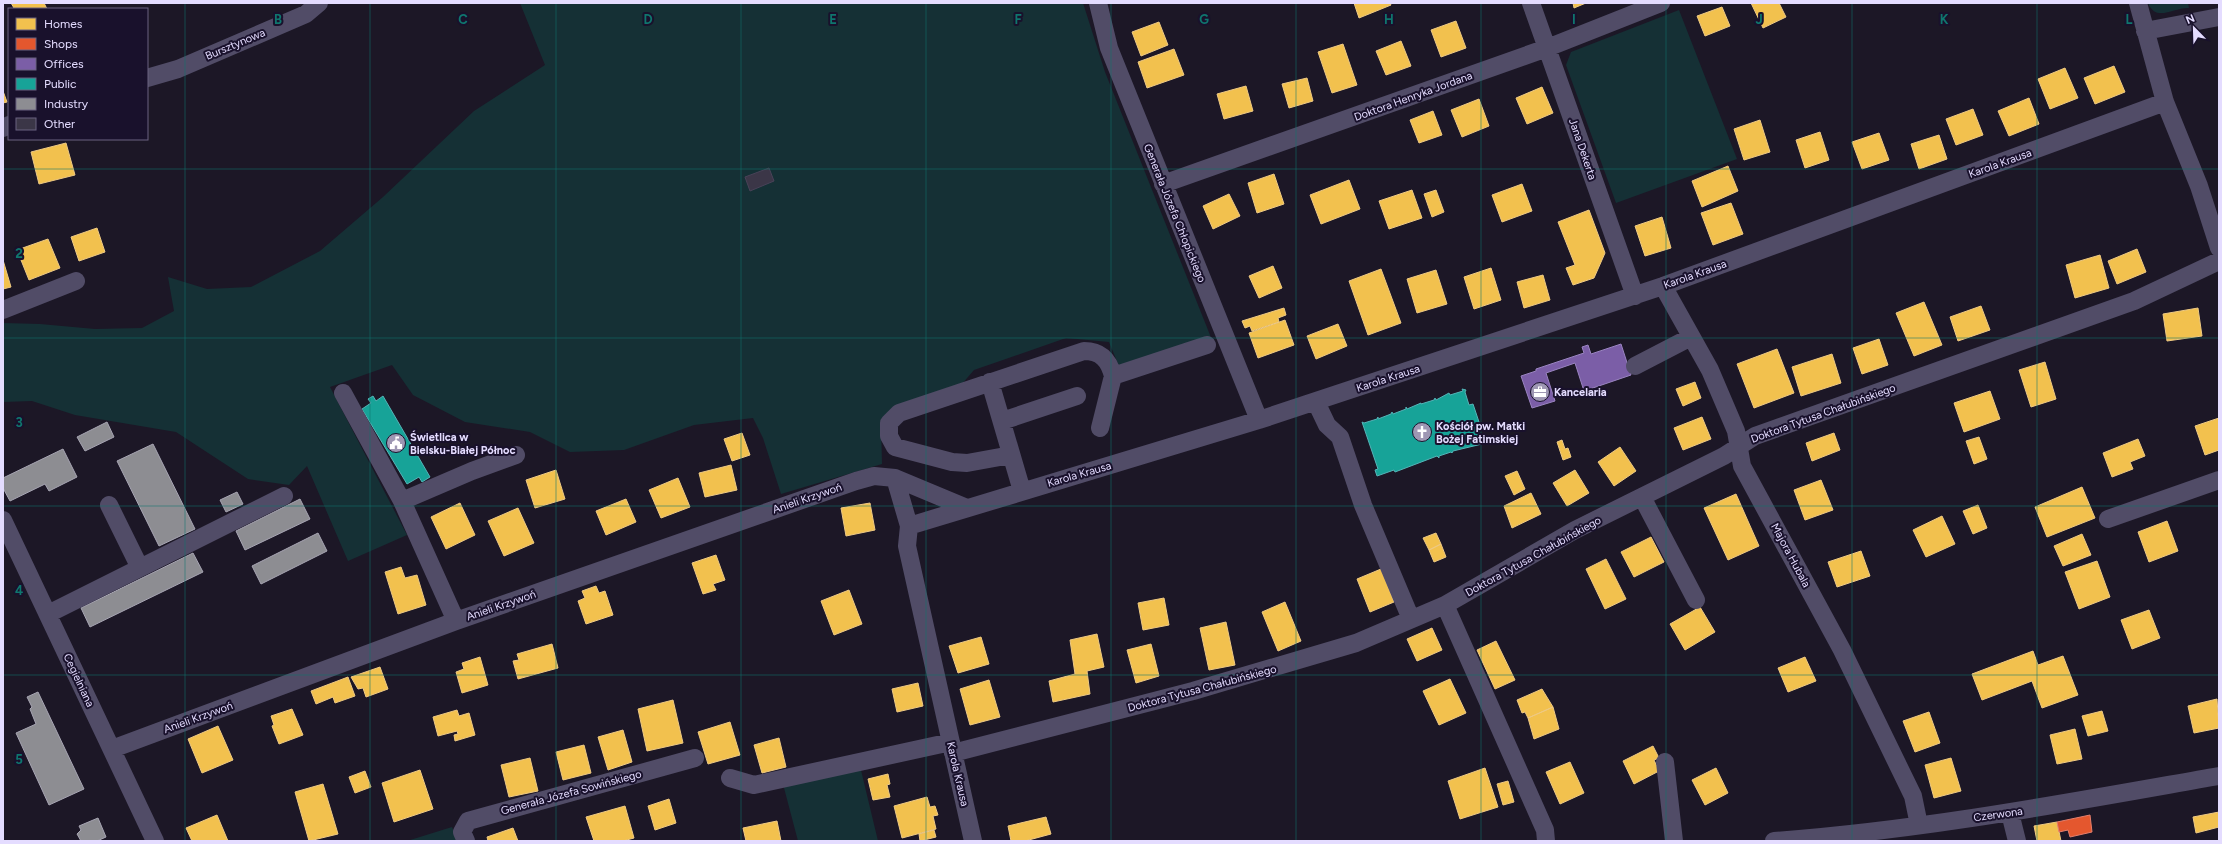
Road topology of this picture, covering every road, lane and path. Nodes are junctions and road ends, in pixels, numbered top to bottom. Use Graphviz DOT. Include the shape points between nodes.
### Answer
graph roads {
  1 [pos="319,3"];
  2 [pos="1098,3"];
  3 [pos="1531,3"];
  4 [pos="1661,3"];
  5 [pos="2138,3"];
  6 [pos="2219,16"];
  7 [pos="2145,31"];
  8 [pos="1547,48"];
  9 [pos="148,78"];
  10 [pos="2165,102"];
  11 [pos="1163,184"];
  12 [pos="2219,248"];
  13 [pos="2219,261"];
  14 [pos="76,281"];
  15 [pos="1663,286"];
  16 [pos="1635,296"];
  17 [pos="3,310"];
  18 [pos="1692,337"];
  19 [pos="1207,345"];
  20 [pos="1635,366"];
  21 [pos="1113,376"];
  22 [pos="990,382"];
  23 [pos="343,392"];
  24 [pos="1076,396"];
  25 [pos="1316,402"];
  26 [pos="1259,420"];
  27 [pos="1002,421"];
  28 [pos="1100,428"];
  29 [pos="1738,446"];
  30 [pos="516,455"];
  31 [pos="1011,455"];
  32 [pos="896,478"];
  33 [pos="2219,480"];
  34 [pos="1022,491"];
  35 [pos="284,496"];
  36 [pos="1642,497"];
  37 [pos="402,501"];
  38 [pos="109,505"];
  39 [pos="967,508"];
  40 [pos="2108,519"];
  41 [pos="3,520"];
  42 [pos="909,526"];
  43 [pos="140,568"];
  44 [pos="1696,600"];
  45 [pos="1445,605"];
  46 [pos="48,614"];
  47 [pos="1411,619"];
  48 [pos="456,621"];
  49 [pos="952,747"];
  50 [pos="112,749"];
  51 [pos="695,758"];
  52 [pos="1665,762"];
  53 [pos="2219,776"];
  54 [pos="730,778"];
  55 [pos="2010,813"];
  56 [pos="1919,825"];
  57 [pos="1862,837"];
  58 [pos="154,841"];
  59 [pos="466,841"];
  60 [pos="973,841"];
  61 [pos="1546,841"];
  62 [pos="1674,841"];
  63 [pos="1774,841"];
  64 [pos="2017,841"];
  1 -- 9 [label="street, Bursztynowa" via="299,17 178,69"];
  2 -- 11 [label="street, Generała Józefa Chłopickiego" via="1109,48"];
  3 -- 8 [label="street, Jana Dekerta"];
  4 -- 8 [label="street, Doktora Henryka Jordana"];
  5 -- 7 [label="street"];
  6 -- 7 [label="street"];
  7 -- 10 [label="street"];
  8 -- 11 [label="street, Doktora Henryka Jordana"];
  8 -- 16 [label="street, Jana Dekerta"];
  10 -- 12 [label="street" via="2199,186"];
  10 -- 15 [label="street, Karola Krausa"];
  11 -- 26 [label="street, Generała Józefa Chłopickiego"];
  13 -- 29 [label="street, Doktora Tytusa Chałubińskiego" via="2134,301 1755,436"];
  14 -- 17 [label="street"];
  15 -- 16 [label="street, Karola Krausa"];
  15 -- 18 [label="street, Majora Hubala"];
  16 -- 25 [label="street, Karola Krausa"];
  18 -- 20 [label="street"];
  18 -- 29 [label="street, Majora Hubala" via="1713,377 1736,431"];
  19 -- 21 [label="street"];
  21 -- 22 [label="street" via="1102,355 1084,350"];
  21 -- 28 [label="street"];
  22 -- 27 [label="street"];
  22 -- 31 [label="street" via="899,413 889,424 889,436 895,447 952,462 967,463"];
  23 -- 37 [label="street"];
  24 -- 27 [label="street"];
  25 -- 26 [label="street, Karola Krausa"];
  25 -- 47 [label="street" via="1327,425 1340,437 1363,505"];
  26 -- 34 [label="street, Karola Krausa"];
  27 -- 31 [label="street"];
  29 -- 36 [label="street, Doktora Tytusa Chałubińskiego" via="1724,456"];
  29 -- 56 [label="street, Majora Hubala" via="1742,466 1842,650 1913,796"];
  30 -- 37 [label="street"];
  31 -- 34 [label="street"];
  32 -- 39 [label="street, Anieli Krzywoń"];
  32 -- 42 [label="street"];
  32 -- 48 [label="street, Anieli Krzywoń" via="874,476 856,481"];
  33 -- 40 [label="street"];
  34 -- 39 [label="street, Karola Krausa"];
  35 -- 43 [label="street"];
  36 -- 44 [label="street"];
  36 -- 45 [label="street, Doktora Tytusa Chałubińskiego" via="1575,530"];
  37 -- 48 [label="street"];
  38 -- 43 [label="street"];
  39 -- 42 [label="street, Karola Krausa"];
  41 -- 46 [label="street, Cegielniana"];
  42 -- 49 [label="street, Karola Krausa" via="907,546"];
  43 -- 46 [label="street"];
  45 -- 47 [label="street, Doktora Tytusa Chałubińskiego"];
  45 -- 61 [label="street" via="1545,830"];
  46 -- 50 [label="street, Cegielniana"];
  47 -- 49 [label="street, Doktora Tytusa Chałubińskiego" via="1356,643 1193,691"];
  48 -- 50 [label="street, Anieli Krzywoń"];
  49 -- 54 [label="street, Doktora Tytusa Chałubińskiego" via="754,785"];
  49 -- 60 [label="street, Karola Krausa"];
  50 -- 58 [label="street, Cegielniana"];
  51 -- 59 [label="street, Generała Józefa Sowińskiego" via="468,821 462,832"];
  52 -- 62 [label="street"];
  53 -- 55 [label="street, Czerwona"];
  55 -- 56 [label="street, Czerwona"];
  55 -- 64 [label="street"];
  56 -- 57 [label="street, Czerwona"];
  57 -- 63 [label="street, Czerwona"];
}
